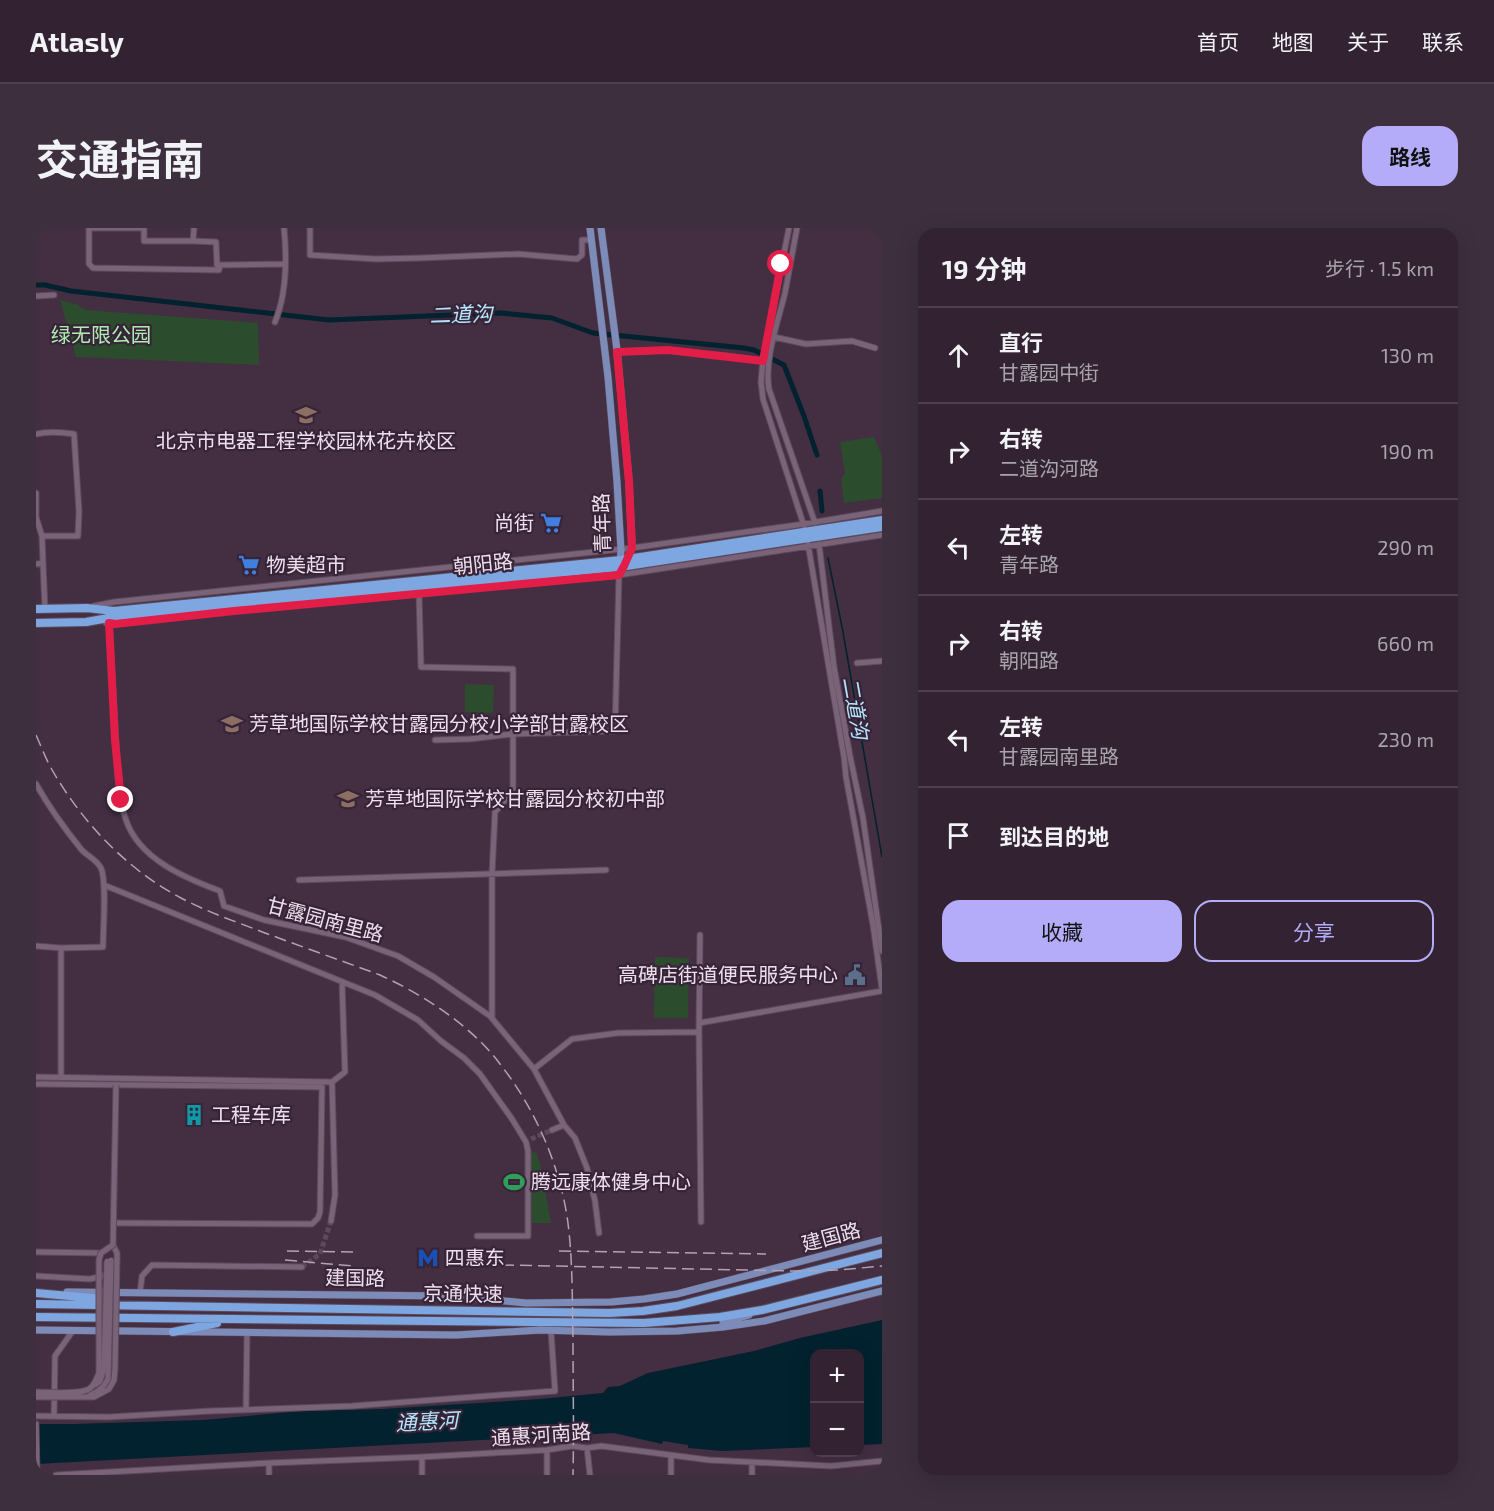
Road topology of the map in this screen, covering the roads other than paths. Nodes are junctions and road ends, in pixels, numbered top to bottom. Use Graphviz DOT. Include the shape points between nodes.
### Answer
graph roads {
  1 [pos="194,228"];
  2 [pos="284,228"];
  3 [pos="310,228"];
  4 [pos="590,228"];
  5 [pos="601,228"];
  6 [pos="789,228"];
  7 [pos="797,228"];
  8 [pos="591,240"];
  9 [pos="193,241"];
  10 [pos="285,264"];
  11 [pos="219,265"];
  12 [pos="54,295"];
  13 [pos="36,296"];
  14 [pos="275,322"];
  15 [pos="774,337"];
  16 [pos="875,348"];
  17 [pos="617,351"];
  18 [pos="765,360"];
  19 [pos="36,434"];
  20 [pos="36,493"];
  21 [pos="882,511"];
  22 [pos="882,520"];
  23 [pos="882,527"];
  24 [pos="817,534"];
  25 [pos="806,535"];
  26 [pos="882,535"];
  27 [pos="42,536"];
  28 [pos="632,548"];
  29 [pos="621,549"];
  30 [pos="39,564"];
  31 [pos="622,565"];
  32 [pos="419,594"];
  33 [pos="187,606"];
  34 [pos="41,609"];
  35 [pos="86,622"];
  36 [pos="36,623"];
  37 [pos="109,623"];
  38 [pos="882,661"];
  39 [pos="857,663"];
  40 [pos="840,715"];
  41 [pos="513,734"];
  42 [pos="435,740"];
  43 [pos="36,784"];
  44 [pos="606,870"];
  45 [pos="492,874"];
  46 [pos="299,880"];
  47 [pos="104,885"];
  48 [pos="880,925"];
  49 [pos="700,935"];
  50 [pos="36,946"];
  51 [pos="61,948"];
  52 [pos="882,951"];
  53 [pos="342,982"];
  54 [pos="882,990"];
  55 [pos="492,1017"];
  56 [pos="699,1023"];
  57 [pos="699,1032"];
  58 [pos="534,1069"];
  59 [pos="36,1077"];
  60 [pos="61,1077"];
  61 [pos="332,1082"];
  62 [pos="36,1084"];
  63 [pos="116,1085"];
  64 [pos="564,1125"];
  65 [pos="552,1130"];
  66 [pos="331,1221"];
  67 [pos="700,1222"];
  68 [pos="113,1223"];
  69 [pos="599,1233"];
  70 [pos="477,1236"];
  71 [pos="882,1240"];
  72 [pos="113,1245"];
  73 [pos="36,1252"];
  74 [pos="882,1254"];
  75 [pos="100,1256"];
  76 [pos="112,1260"];
  77 [pos="302,1268"];
  78 [pos="107,1274"];
  79 [pos="36,1276"];
  80 [pos="882,1280"];
  81 [pos="882,1291"];
  82 [pos="36,1292"];
  83 [pos="140,1293"];
  84 [pos="36,1304"];
  85 [pos="180,1305"];
  86 [pos="762,1310"];
  87 [pos="36,1317"];
  88 [pos="235,1319"];
  89 [pos="706,1328"];
  90 [pos="36,1330"];
  91 [pos="551,1331"];
  92 [pos="72,1332"];
  93 [pos="173,1332"];
  94 [pos="247,1333"];
  95 [pos="89,1389"];
  96 [pos="36,1392"];
  97 [pos="36,1397"];
  98 [pos="246,1410"];
  99 [pos="36,1416"];
  100 [pos="54,1416"];
  101 [pos="36,1424"];
  102 [pos="588,1448"];
  103 [pos="547,1450"];
  104 [pos="671,1456"];
  105 [pos="422,1457"];
  106 [pos="882,1461"];
  107 [pos="752,1462"];
  108 [pos="269,1463"];
  109 [pos="831,1466"];
  110 [pos="188,1468"];
  111 [pos="37,1475"];
  112 [pos="56,1475"];
  113 [pos="189,1475"];
  114 [pos="269,1475"];
  115 [pos="422,1475"];
  116 [pos="547,1475"];
  117 [pos="590,1475"];
  118 [pos="671,1475"];
  119 [pos="752,1475"];
  120 [pos="831,1475"];
  1 -- 9 [label="street"];
  2 -- 10 [label="street"];
  3 -- 8 [label="street" via="310,255 376,259 518,254 577,259 582,255 582,240"];
  4 -- 8 [label="main road, 青年路"];
  5 -- 17 [label="main road, 青年路"];
  6 -- 18 [label="street"];
  7 -- 15 [label="street"];
  8 -- 29 [label="main road, 青年路"];
  9 -- 11 [label="street" via="216,242"];
  9 -- 11 [label="street" via="144,241 144,228 89,228 89,264 93,268 219,270"];
  10 -- 11 [label="street"];
  10 -- 14 [label="street" via="281,308"];
  12 -- 13 [label="street"];
  15 -- 16 [label="street" via="806,344 852,341"];
  15 -- 18 [label="street"];
  17 -- 18 [label="street" via="668,350"];
  17 -- 28 [label="main road, 青年路"];
  18 -- 24 [label="street" via="770,389"];
  18 -- 25 [label="street" via="761,382 764,399"];
  19 -- 27 [label="street" via="74,434 78,490 78,536"];
  20 -- 27 [label="street" via="36,517"];
  21 -- 24 [label="street, 朝阳路"];
  22 -- 24 [label="highway, 朝阳路"];
  23 -- 24 [label="highway, 朝阳路"];
  24 -- 25 [label="highway, 朝阳路"];
  24 -- 25 [label="street, 朝阳路"];
  24 -- 26 [label="street, 朝阳路"];
  24 -- 40 [label="street"];
  25 -- 28 [label="street, 朝阳路"];
  25 -- 31 [label="highway, 朝阳路"];
  25 -- 31 [label="street, 朝阳路"];
  25 -- 40 [label="street"];
  27 -- 30 [label="street"];
  28 -- 29 [label="street, 朝阳路"];
  28 -- 31 [label="main road, 青年路"];
  29 -- 31 [label="main road, 青年路"];
  29 -- 33 [label="street, 朝阳路"];
  30 -- 34 [label="street"];
  31 -- 32 [label="street, 朝阳路"];
  31 -- 33 [label="highway, 朝阳路"];
  31 -- 41 [label="street" via="615,731"];
  32 -- 33 [label="street, 朝阳路" via="234,611"];
  32 -- 41 [label="street" via="422,667 513,669"];
  33 -- 34 [label="highway, 朝阳路" via="114,611"];
  33 -- 35 [label="highway, 朝阳路"];
  33 -- 37 [label="street, 朝阳路"];
  35 -- 36 [label="highway, 朝阳路"];
  35 -- 37 [label="street, 朝阳路"];
  37 -- 55 [label="street, 甘露园南里路" via="119,789 126,822 137,841 164,866 220,891 224,906 264,920 345,937 399,956"];
  38 -- 39 [label="street"];
  40 -- 48 [label="street" via="863,818"];
  40 -- 54 [label="street" via="846,777"];
  41 -- 42 [label="street"];
  41 -- 45 [label="street" via="513,791 495,812"];
  43 -- 47 [label="street" via="49,808 102,869"];
  44 -- 45 [label="street"];
  45 -- 46 [label="street"];
  45 -- 55 [label="street"];
  47 -- 51 [label="street" via="103,947"];
  47 -- 53 [label="street"];
  48 -- 52 [label="street"];
  49 -- 56 [label="street"];
  50 -- 51 [label="street"];
  51 -- 60 [label="street"];
  53 -- 61 [label="street" via="345,1072"];
  53 -- 70 [label="street" via="375,995 418,1020 464,1058 528,1141 528,1236"];
  54 -- 56 [label="street"];
  55 -- 58 [label="street, 甘露园南里路"];
  56 -- 57 [label="street"];
  57 -- 58 [label="street" via="618,1033 572,1039"];
  57 -- 67 [label="street"];
  58 -- 64 [label="street, 甘露园南里路"];
  59 -- 60 [label="street"];
  60 -- 61 [label="street"];
  61 -- 66 [label="street" via="335,1195"];
  62 -- 63 [label="street"];
  63 -- 68 [label="street, bridge"];
  63 -- 68 [label="street" via="322,1087 320,1212 312,1224"];
  64 -- 65 [label="street"];
  64 -- 69 [label="street, 甘露园南里路" via="575,1138 587,1168"];
  68 -- 72 [label="street, bridge"];
  71 -- 83 [label="main road, 建国路" via="677,1294 633,1300 526,1303 450,1296"];
  72 -- 75 [label="street, bridge"];
  72 -- 76 [label="street" via="117,1253"];
  73 -- 75 [label="street"];
  74 -- 85 [label="highway, 京通快速" via="644,1311"];
  75 -- 95 [label="street, bridge" via="99,1373"];
  76 -- 78 [label="street, bridge"];
  76 -- 97 [label="street, bridge" via="114,1380 109,1389 94,1398"];
  77 -- 83 [label="street" via="152,1265 142,1276"];
  78 -- 79 [label="street" via="90,1279"];
  78 -- 95 [label="street, bridge" via="104,1368 100,1381"];
  80 -- 86 [label="highway, 京通快速"];
  81 -- 89 [label="main road" via="764,1320"];
  82 -- 83 [label="main road, 建国路"];
  82 -- 85 [label="highway"];
  84 -- 85 [label="highway, 京通快速"];
  86 -- 88 [label="highway, 京通快速" via="644,1323"];
  86 -- 89 [label="main road"];
  87 -- 88 [label="highway, 京通快速"];
  88 -- 93 [label="highway"];
  89 -- 91 [label="main road"];
  90 -- 92 [label="main road"];
  91 -- 94 [label="main road" via="456,1335"];
  91 -- 98 [label="street" via="555,1391"];
  92 -- 93 [label="main road"];
  92 -- 100 [label="street" via="55,1356"];
  93 -- 94 [label="main road"];
  94 -- 98 [label="street"];
  95 -- 96 [label="street, bridge"];
  98 -- 100 [label="street"];
  99 -- 100 [label="street"];
  101 -- 111 [label="street"];
  102 -- 103 [label="street, 通惠河南路"];
  102 -- 104 [label="street, 通惠河南路" via="601,1446"];
  102 -- 117 [label="street"];
  103 -- 105 [label="street, 通惠河南路"];
  103 -- 116 [label="street"];
  104 -- 107 [label="street, 通惠河南路"];
  104 -- 118 [label="street"];
  105 -- 108 [label="street, 通惠河南路"];
  105 -- 115 [label="street"];
  106 -- 109 [label="street, 通惠河南路"];
  107 -- 109 [label="street, 通惠河南路"];
  107 -- 119 [label="street"];
  108 -- 110 [label="street, 通惠河南路"];
  108 -- 114 [label="street"];
  109 -- 120 [label="street"];
  110 -- 112 [label="street, 通惠河南路"];
  110 -- 113 [label="street"];
}
